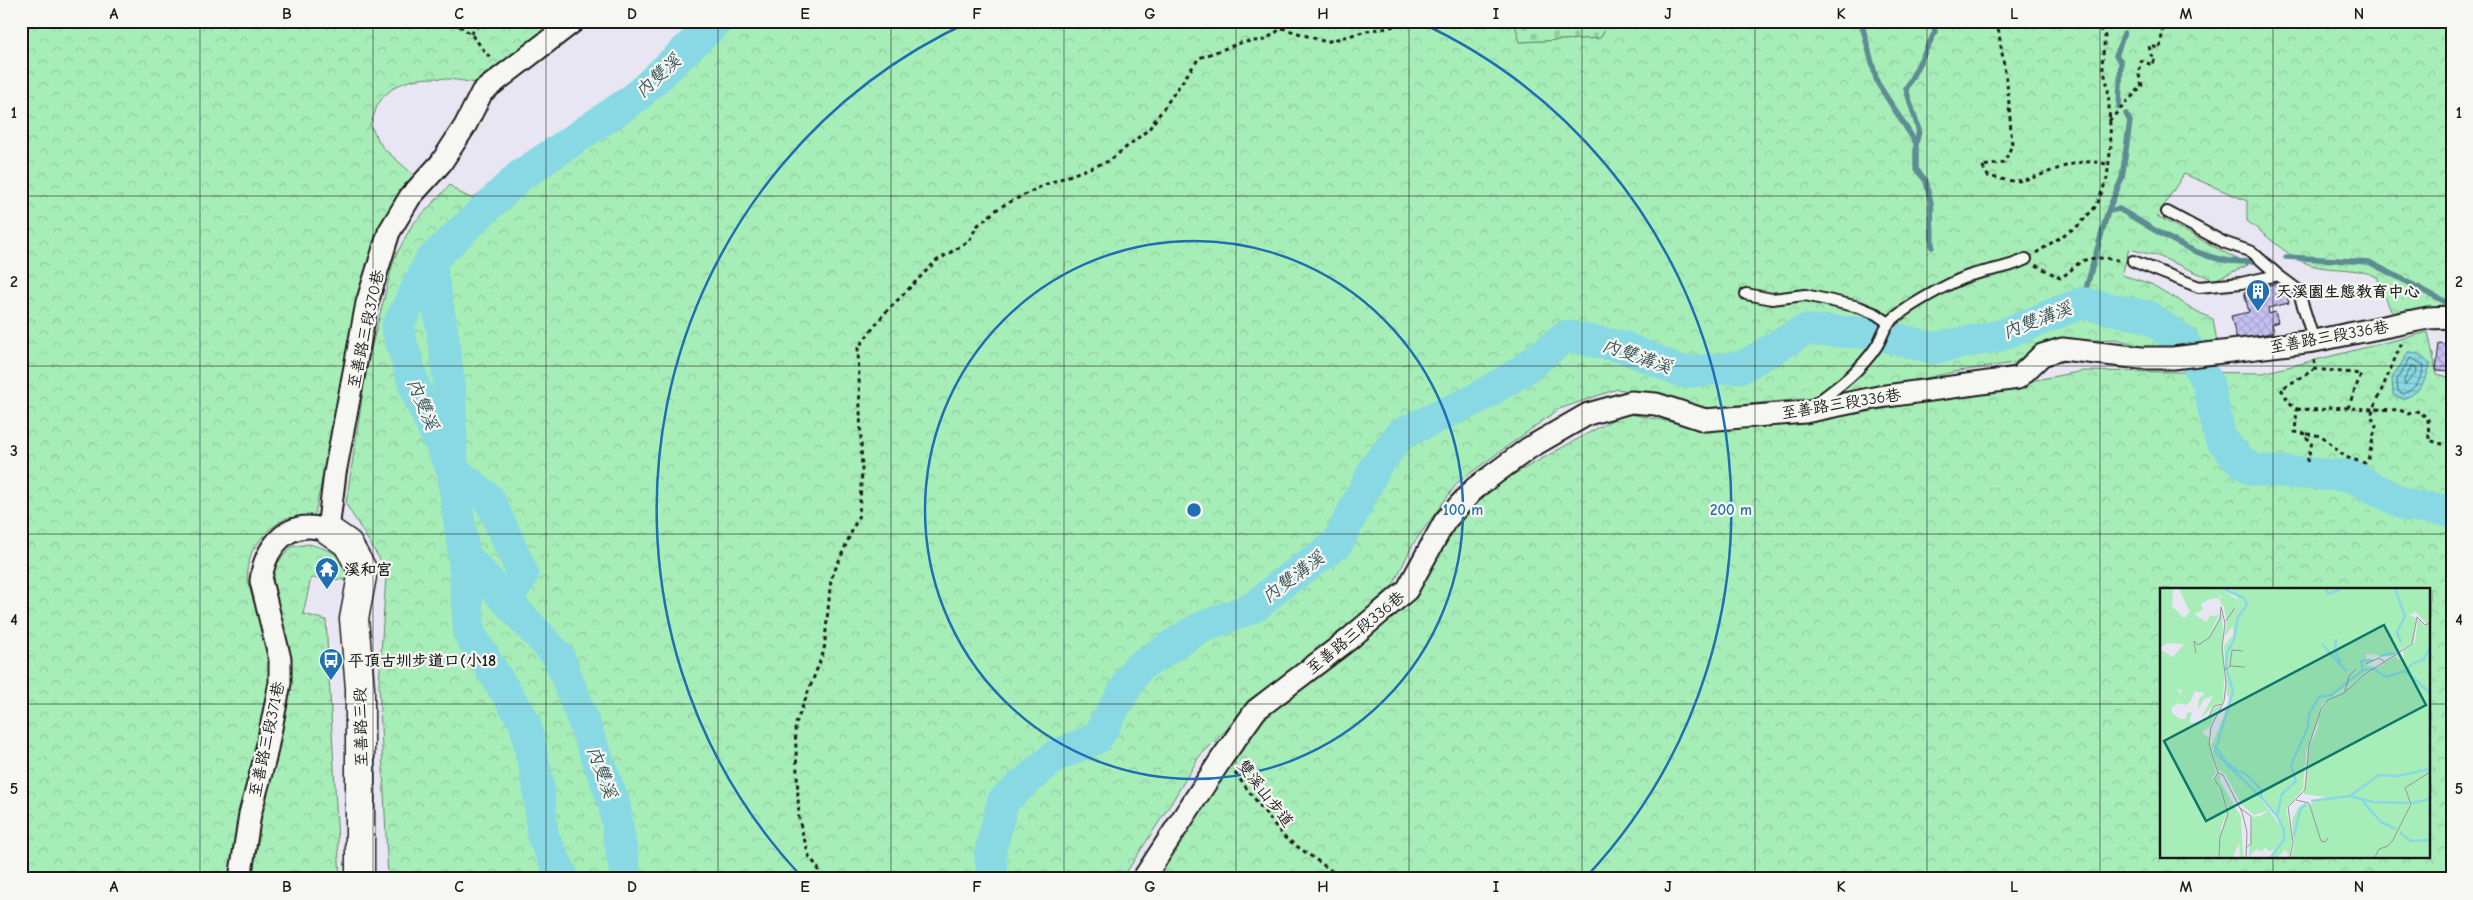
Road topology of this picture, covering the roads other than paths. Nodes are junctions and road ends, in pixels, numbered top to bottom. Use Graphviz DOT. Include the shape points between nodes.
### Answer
graph roads {
  1 [pos="574,21"];
  2 [pos="2167,212"];
  3 [pos="2026,259"];
  4 [pos="2133,262"];
  5 [pos="2278,275"];
  6 [pos="1746,294"];
  7 [pos="2452,317"];
  8 [pos="1889,323"];
  9 [pos="2314,341"];
  10 [pos="1804,412"];
  11 [pos="328,530"];
  12 [pos="240,879"];
  13 [pos="360,879"];
  14 [pos="1143,879"];
  1 -- 11 [label="street, 至善路三段370巷" via="482,92 441,163 410,197 389,232 367,303 335,473"];
  2 -- 5 [label="lane" via="2223,242 2252,252"];
  3 -- 8 [label="lane" via="2010,267 1973,274 1934,292"];
  4 -- 5 [label="lane" via="2199,287"];
  5 -- 9 [label="lane" via="2298,290"];
  6 -- 8 [label="lane" via="1772,299 1805,295 1858,307"];
  7 -- 9 [label="street, 至善路三段336巷" via="2428,318"];
  8 -- 10 [label="lane" via="1877,346 1848,380"];
  9 -- 10 [label="street, 至善路三段336巷" via="2173,358 2141,358 2062,349 2042,355 2018,378 1879,397"];
  10 -- 14 [label="street, 至善路三段336巷" via="1705,420 1656,404 1632,402 1588,414 1528,448 1475,488 1445,521 1407,590 1256,710"];
  11 -- 12 [label="street, 至善路三段371巷" via="309,527 286,534 274,544 264,564 261,581 280,659 280,683 250,814"];
  11 -- 13 [label="street, 至善路三段" via="347,543 363,571 354,619 360,688"];
}
